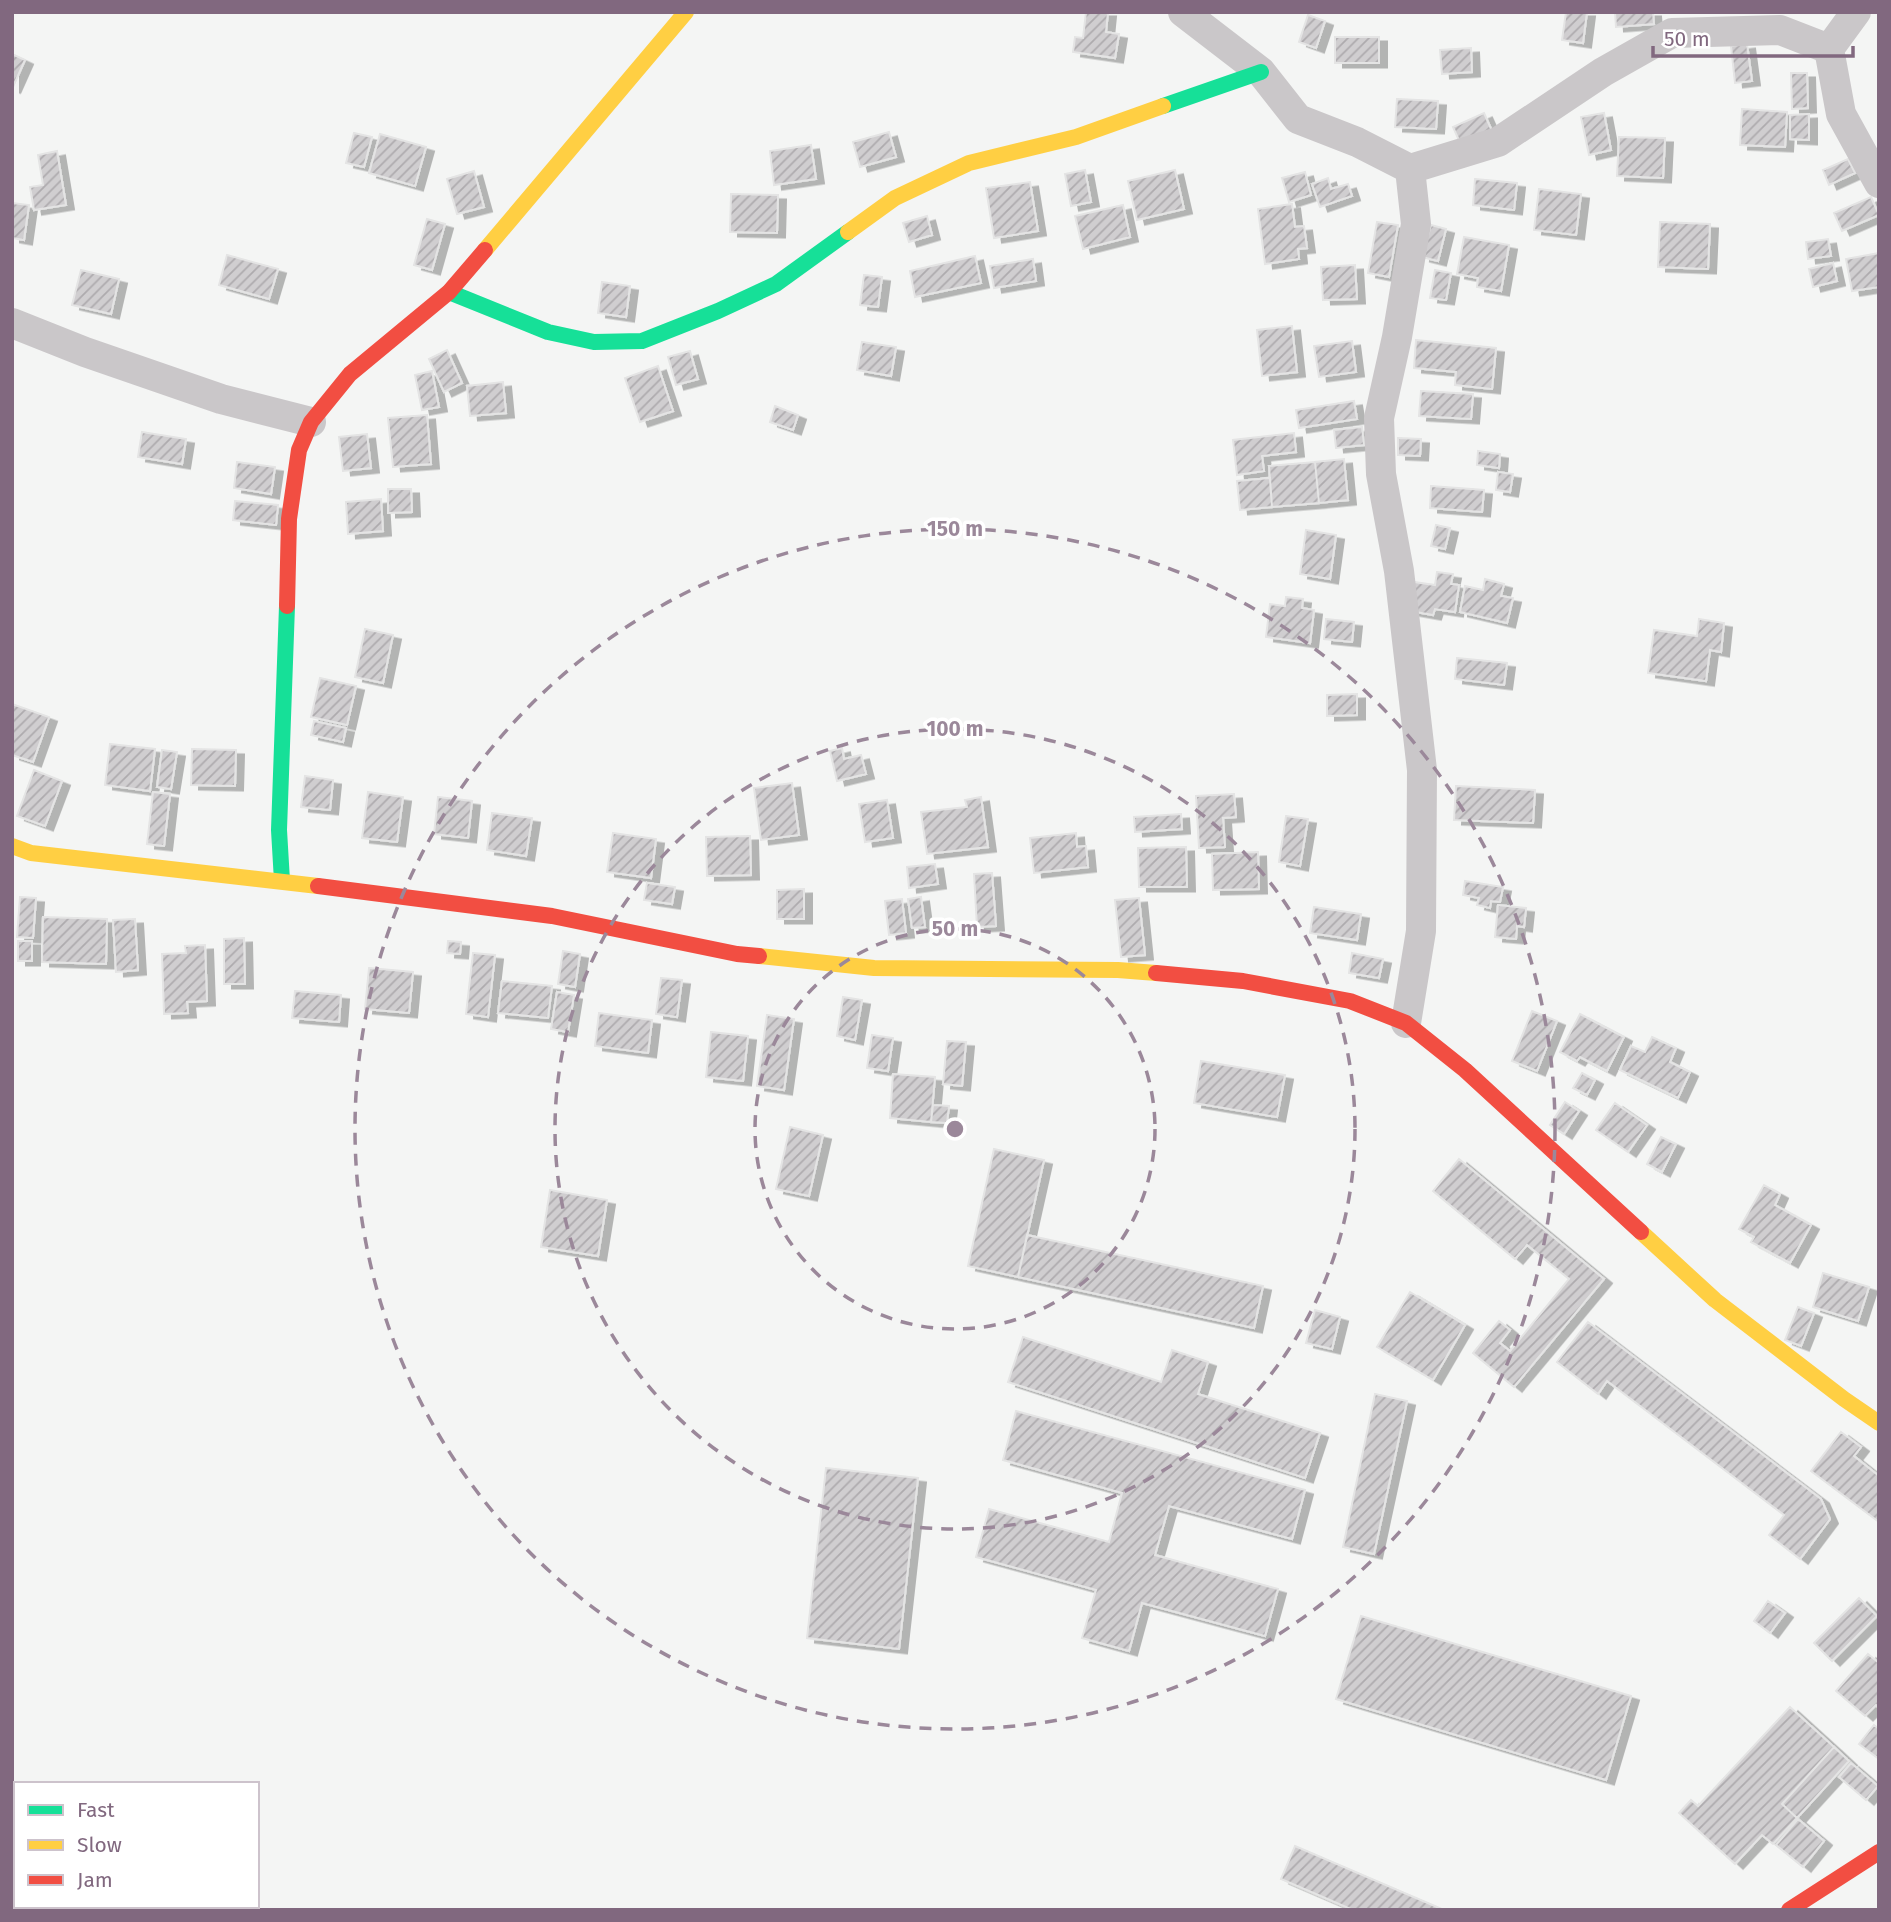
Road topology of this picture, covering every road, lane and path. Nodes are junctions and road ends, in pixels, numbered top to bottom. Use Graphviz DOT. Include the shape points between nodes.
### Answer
graph roads {
  1 [pos="686,12"];
  2 [pos="1184,12"];
  3 [pos="1856,12"];
  4 [pos="1829,49"];
  5 [pos="1261,72"];
  6 [pos="1410,169"];
  7 [pos="1879,183"];
  8 [pos="449,292"];
  9 [pos="12,323"];
  10 [pos="311,422"];
  11 [pos="12,846"];
  12 [pos="282,881"];
  13 [pos="1406,1023"];
  14 [pos="1879,1423"];
  15 [pos="1879,1852"];
  16 [pos="1789,1910"];
  1 -- 8 [label="main road"];
  2 -- 5 [label="street"];
  3 -- 4 [label="street"];
  4 -- 6 [label="street" via="1780,30 1672,33 1603,72 1498,142"];
  4 -- 7 [label="street" via="1841,114"];
  5 -- 6 [label="street" via="1298,119"];
  5 -- 8 [label="main road" via="1076,137 969,163 895,198 776,284 642,341 594,342 548,332"];
  6 -- 13 [label="street" via="1416,224 1379,418 1381,474 1399,571 1422,770 1421,931"];
  8 -- 10 [label="main road" via="350,374"];
  9 -- 10 [label="street" via="221,399"];
  10 -- 12 [label="main road" via="299,450 289,519 279,830"];
  11 -- 12 [label="main road" via="31,853"];
  12 -- 13 [label="main road" via="552,916 737,954 819,963 874,968 1118,970 1243,981 1350,1001"];
  13 -- 14 [label="main road" via="1465,1070 1715,1300"];
  15 -- 16 [label="main road"];
}
